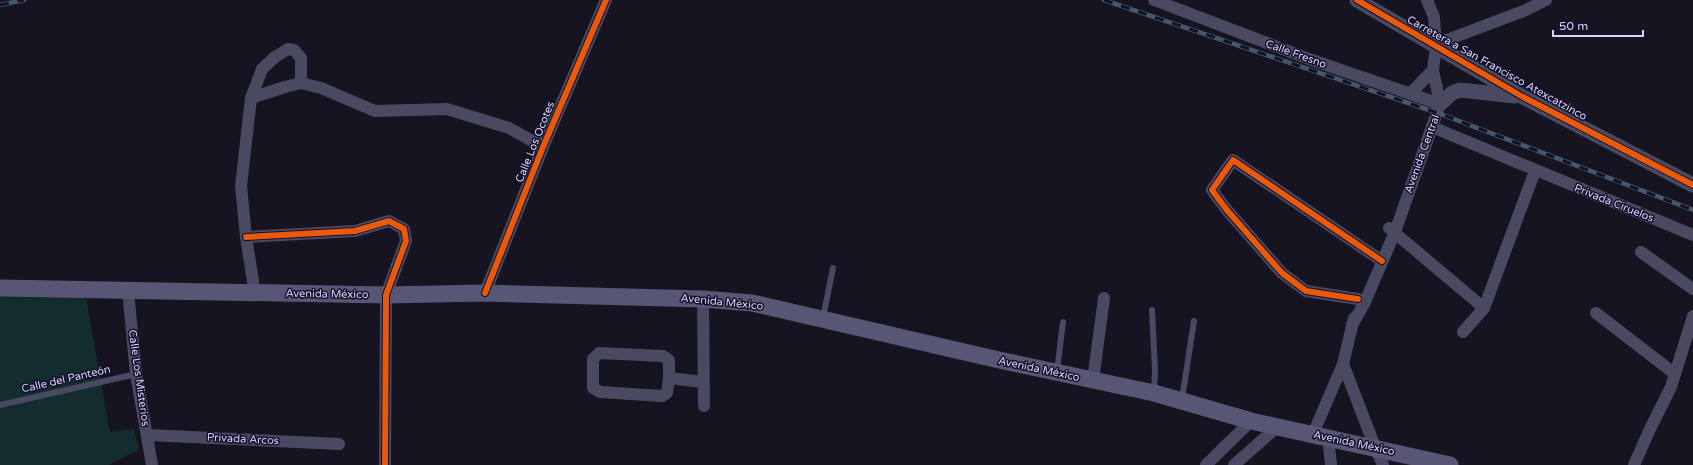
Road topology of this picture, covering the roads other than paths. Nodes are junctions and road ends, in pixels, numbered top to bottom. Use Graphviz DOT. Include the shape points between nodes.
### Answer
graph roads {
  1 [pos="606,0"];
  2 [pos="1154,0"];
  3 [pos="1357,0"];
  4 [pos="1427,0"];
  5 [pos="1546,0"];
  6 [pos="1436,46"];
  7 [pos="1433,70"];
  8 [pos="301,83"];
  9 [pos="1410,94"];
  10 [pos="1523,97"];
  11 [pos="251,98"];
  12 [pos="1440,104"];
  13 [pos="1432,127"];
  14 [pos="543,147"];
  15 [pos="1534,171"];
  16 [pos="1693,185"];
  17 [pos="1392,230"];
  18 [pos="1693,235"];
  19 [pos="246,237"];
  20 [pos="1641,252"];
  21 [pos="1379,258"];
  22 [pos="833,268"];
  23 [pos="0,288"];
  24 [pos="1693,289"];
  25 [pos="128,291"];
  26 [pos="485,293"];
  27 [pos="255,294"];
  28 [pos="386,295"];
  29 [pos="1104,298"];
  30 [pos="703,299"];
  31 [pos="1358,299"];
  32 [pos="1484,308"];
  33 [pos="1152,310"];
  34 [pos="1596,313"];
  35 [pos="1693,316"];
  36 [pos="822,319"];
  37 [pos="1194,321"];
  38 [pos="1063,322"];
  39 [pos="1352,325"];
  40 [pos="1463,332"];
  41 [pos="1343,364"];
  42 [pos="1057,372"];
  43 [pos="136,374"];
  44 [pos="1675,374"];
  45 [pos="669,378"];
  46 [pos="1093,380"];
  47 [pos="703,382"];
  48 [pos="1154,393"];
  49 [pos="1181,401"];
  50 [pos="0,405"];
  51 [pos="704,406"];
  52 [pos="1251,421"];
  53 [pos="1277,427"];
  54 [pos="147,435"];
  55 [pos="1321,436"];
  56 [pos="339,444"];
  57 [pos="1374,447"];
  58 [pos="152,465"];
  59 [pos="385,465"];
  60 [pos="1206,465"];
  61 [pos="1234,465"];
  62 [pos="1331,465"];
  63 [pos="1383,465"];
  64 [pos="1450,465"];
  65 [pos="1634,465"];
  1 -- 14 [label="street, Calle Los Ocotes"];
  2 -- 9 [label="street, Calle Fresno"];
  3 -- 6 [label="street, Carretera a San Francisco Atexcatzinco"];
  4 -- 6 [label="street, Avenida Central" via="1434,17"];
  5 -- 6 [label="street"];
  6 -- 7 [label="street, Avenida Central"];
  6 -- 10 [label="street, Carretera a San Francisco Atexcatzinco"];
  7 -- 9 [label="street"];
  7 -- 12 [label="street, Avenida Central"];
  8 -- 11 [label="street"];
  8 -- 11 [label="street" via="301,58 294,50 288,49 262,69"];
  8 -- 14 [label="street" via="321,88 375,111 447,109 509,128"];
  9 -- 12 [label="street, Calle Fresno"];
  10 -- 12 [label="street" via="1460,90 1452,93"];
  10 -- 16 [label="street, Carretera a San Francisco Atexcatzinco"];
  11 -- 19 [label="street" via="241,186"];
  12 -- 13 [label="street, Avenida Central"];
  13 -- 15 [label="street, Privada Ciruelos"];
  13 -- 17 [label="street, Avenida Central"];
  14 -- 26 [label="street, Calle Los Ocotes"];
  15 -- 18 [label="street, Privada Ciruelos"];
  15 -- 32 [label="street"];
  17 -- 21 [label="street, Avenida Central"];
  17 -- 32 [label="street"];
  19 -- 27 [label="street"];
  19 -- 28 [label="street" via="355,231 389,221 404,229 406,241"];
  20 -- 24 [label="street"];
  21 -- 31 [label="street, Avenida Central"];
  21 -- 31 [label="street" via="1233,160 1212,190 1282,273 1306,291"];
  21 -- 39 [label="street, Avenida Central" via="1365,302"];
  22 -- 36 [label="lane"];
  23 -- 25 [label="main road, Avenida México"];
  25 -- 27 [label="main road, Avenida México"];
  25 -- 43 [label="street, Calle Los Misterios"];
  26 -- 28 [label="main road, Avenida México"];
  26 -- 30 [label="main road, Avenida México"];
  27 -- 28 [label="main road, Avenida México"];
  28 -- 59 [label="street"];
  29 -- 46 [label="street"];
  30 -- 36 [label="main road, Avenida México" via="752,303"];
  30 -- 47 [label="street"];
  31 -- 39 [label="street, Avenida Central"];
  32 -- 40 [label="street"];
  33 -- 48 [label="lane"];
  34 -- 44 [label="street"];
  35 -- 44 [label="street"];
  36 -- 42 [label="main road, Avenida México"];
  37 -- 49 [label="lane"];
  38 -- 42 [label="lane"];
  39 -- 41 [label="street, Avenida Central"];
  41 -- 55 [label="street, Avenida Central"];
  41 -- 57 [label="street"];
  42 -- 46 [label="main road, Avenida México"];
  43 -- 50 [label="lane, Calle del Panteón"];
  43 -- 54 [label="street, Calle Los Misterios"];
  44 -- 65 [label="street"];
  45 -- 45 [label="street" via="669,360 663,356 599,353 593,359 593,388 600,392 662,396 667,393"];
  45 -- 47 [label="street"];
  46 -- 48 [label="main road, Avenida México"];
  47 -- 51 [label="street"];
  48 -- 49 [label="main road, Avenida México"];
  49 -- 52 [label="main road, Avenida México"];
  52 -- 53 [label="main road, Avenida México"];
  52 -- 60 [label="street"];
  53 -- 55 [label="main road, Avenida México"];
  53 -- 61 [label="street"];
  54 -- 56 [label="street, Privada Arcos"];
  54 -- 58 [label="street, Calle Los Misterios"];
  55 -- 57 [label="main road, Avenida México"];
  55 -- 62 [label="street"];
  57 -- 63 [label="street"];
  57 -- 64 [label="main road, Avenida México"];
}
